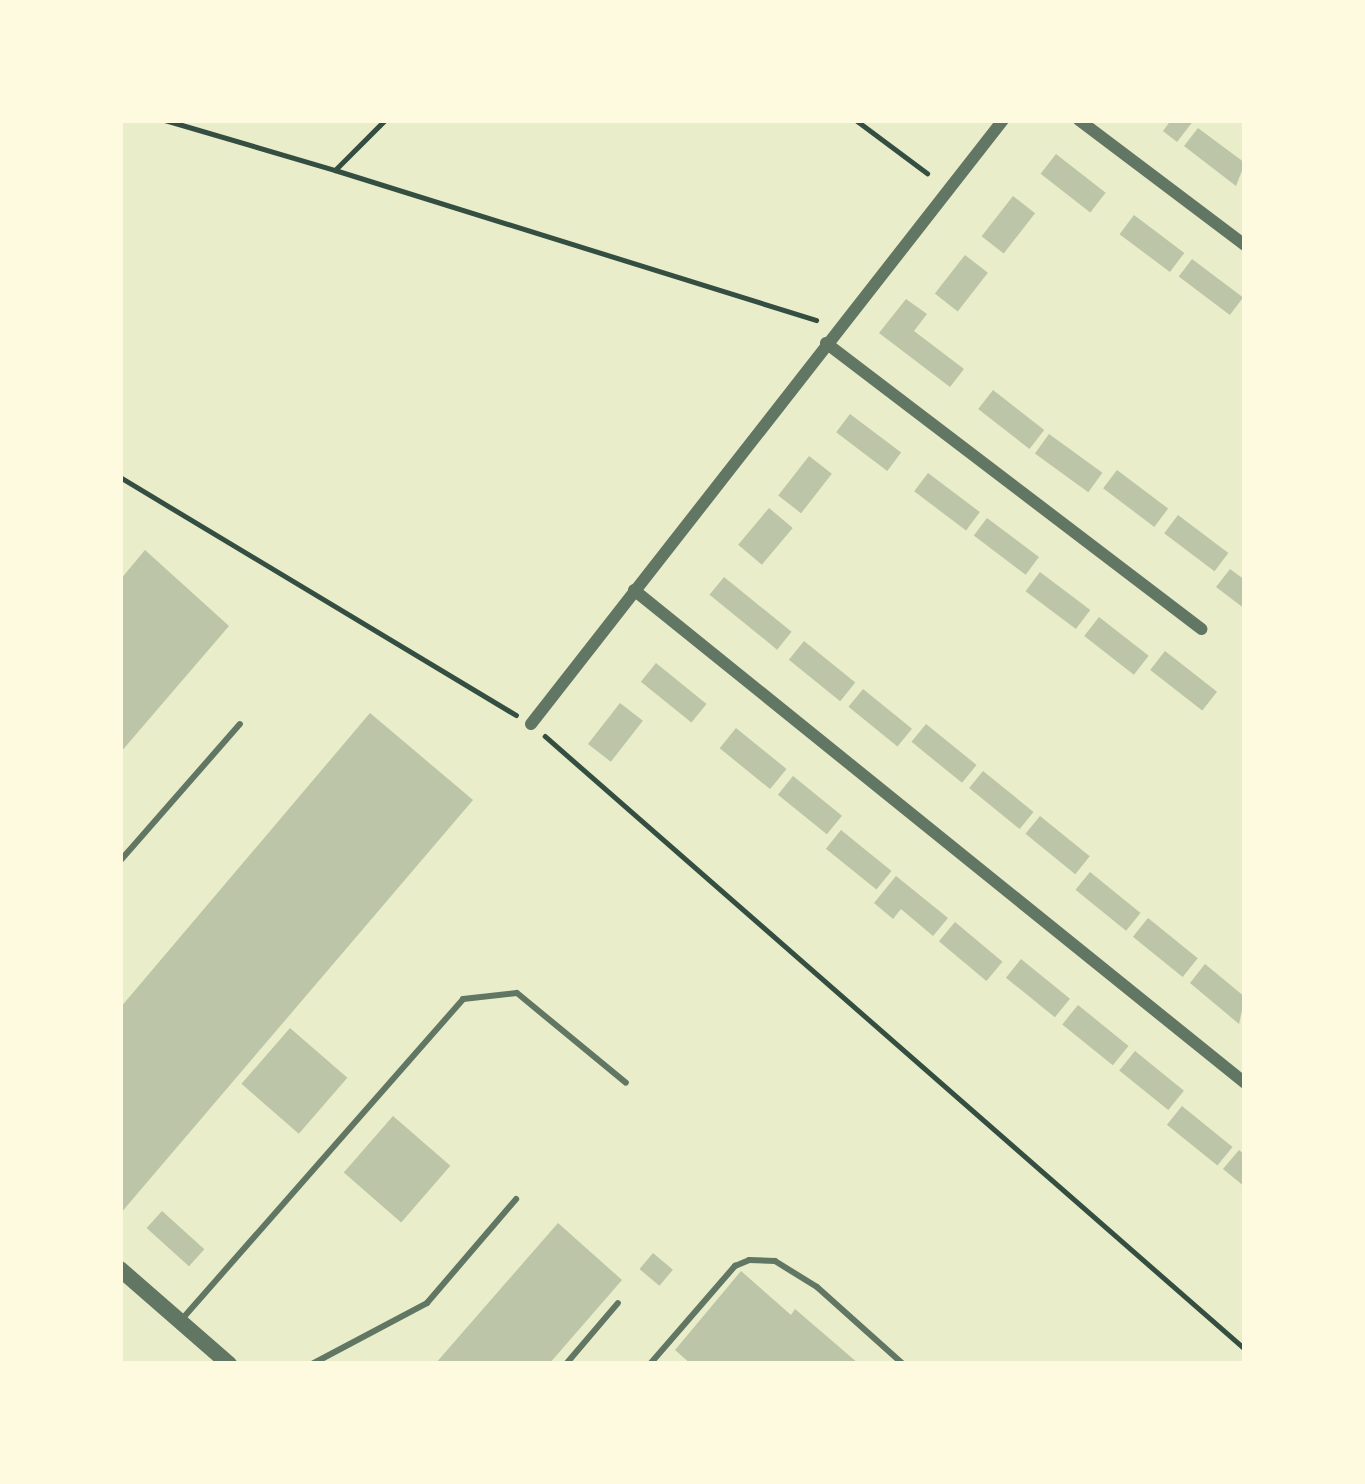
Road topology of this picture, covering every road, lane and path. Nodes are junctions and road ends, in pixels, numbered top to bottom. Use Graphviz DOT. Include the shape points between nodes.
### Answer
graph roads {
  1 [pos="165,120"];
  2 [pos="385,120"];
  3 [pos="856,120"];
  4 [pos="1003,120"];
  5 [pos="1079,120"];
  6 [pos="335,170"];
  7 [pos="927,173"];
  8 [pos="1245,245"];
  9 [pos="816,320"];
  10 [pos="826,343"];
  11 [pos="120,477"];
  12 [pos="634,590"];
  13 [pos="1202,629"];
  14 [pos="240,724"];
  15 [pos="531,724"];
  16 [pos="120,861"];
  17 [pos="626,1083"];
  18 [pos="1245,1083"];
  19 [pos="516,1199"];
  20 [pos="123,1278"];
  21 [pos="618,1303"];
  22 [pos="180,1321"];
  23 [pos="1245,1349"];
  24 [pos="229,1364"];
  25 [pos="312,1364"];
  26 [pos="566,1364"];
  27 [pos="650,1364"];
  28 [pos="903,1364"];
  1 -- 6 [label="path"];
  2 -- 6 [label="path"];
  3 -- 7 [label="path"];
  4 -- 10 [label="street"];
  5 -- 8 [label="street"];
  6 -- 9 [label="path"];
  10 -- 12 [label="street"];
  10 -- 13 [label="street"];
  11 -- 15 [label="path"];
  12 -- 15 [label="street"];
  12 -- 18 [label="street"];
  14 -- 16 [label="lane"];
  15 -- 23 [label="path"];
  17 -- 22 [label="lane" via="517,993 463,999"];
  19 -- 25 [label="lane" via="427,1303"];
  20 -- 22 [label="street"];
  21 -- 26 [label="lane"];
  22 -- 24 [label="street"];
  27 -- 28 [label="lane" via="735,1266 749,1260 775,1261 817,1287"];
}
